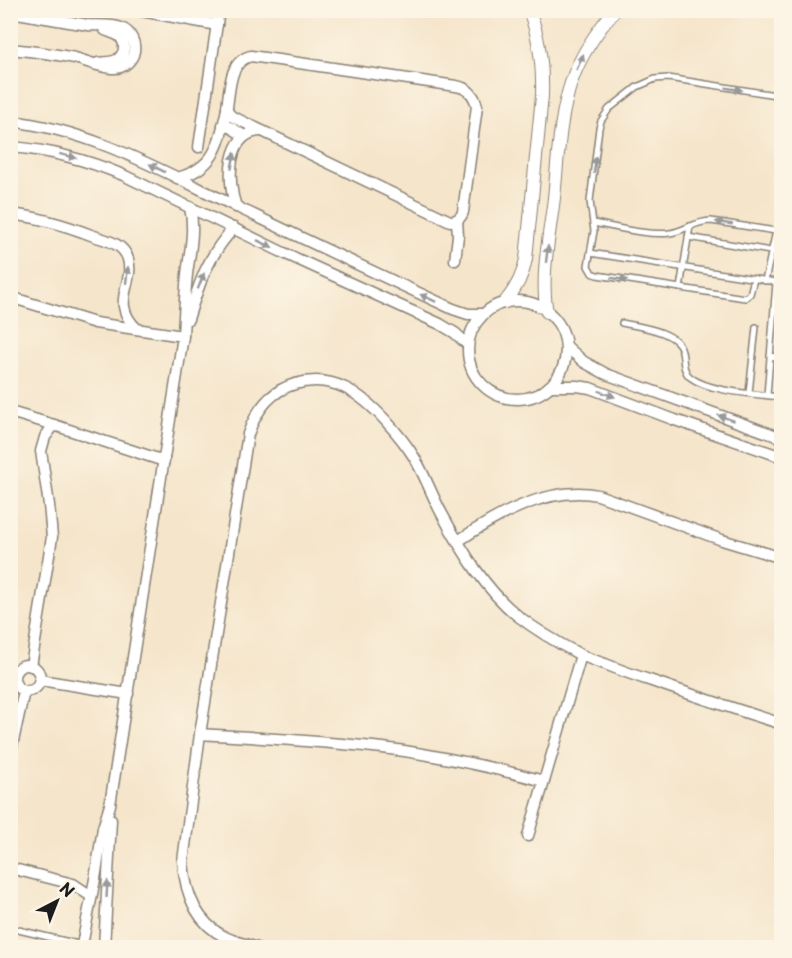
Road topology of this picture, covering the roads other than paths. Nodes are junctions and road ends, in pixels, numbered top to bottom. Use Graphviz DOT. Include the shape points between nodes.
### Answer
graph roads {
  1 [pos="136,10"];
  2 [pos="219,10"];
  3 [pos="529,10"];
  4 [pos="615,10"];
  5 [pos="10,12"];
  6 [pos="217,25"];
  7 [pos="10,50"];
  8 [pos="782,96"];
  9 [pos="227,109"];
  10 [pos="10,121"];
  11 [pos="201,127"];
  12 [pos="222,129"];
  13 [pos="262,131"];
  14 [pos="244,136"];
  15 [pos="10,147"];
  16 [pos="199,147"];
  17 [pos="177,178"];
  18 [pos="190,207"];
  19 [pos="236,207"];
  20 [pos="10,214"];
  21 [pos="457,220"];
  22 [pos="593,223"];
  23 [pos="690,226"];
  24 [pos="234,228"];
  25 [pos="779,232"];
  26 [pos="688,237"];
  27 [pos="771,251"];
  28 [pos="590,253"];
  29 [pos="782,253"];
  30 [pos="455,260"];
  31 [pos="683,268"];
  32 [pos="754,279"];
  33 [pos="765,281"];
  34 [pos="779,283"];
  35 [pos="680,288"];
  36 [pos="10,297"];
  37 [pos="505,302"];
  38 [pos="547,312"];
  39 [pos="483,314"];
  40 [pos="622,323"];
  41 [pos="756,327"];
  42 [pos="137,329"];
  43 [pos="183,336"];
  44 [pos="468,345"];
  45 [pos="566,346"];
  46 [pos="770,356"];
  47 [pos="782,358"];
  48 [pos="550,386"];
  49 [pos="749,393"];
  50 [pos="767,395"];
  51 [pos="780,397"];
  52 [pos="10,412"];
  53 [pos="54,425"];
  54 [pos="782,438"];
  55 [pos="782,458"];
  56 [pos="164,461"];
  57 [pos="458,541"];
  58 [pos="782,558"];
  59 [pos="581,655"];
  60 [pos="31,666"];
  61 [pos="12,676"];
  62 [pos="40,680"];
  63 [pos="24,691"];
  64 [pos="128,694"];
  65 [pos="782,724"];
  66 [pos="200,734"];
  67 [pos="10,755"];
  68 [pos="544,781"];
  69 [pos="110,805"];
  70 [pos="528,836"];
  71 [pos="10,868"];
  72 [pos="91,896"];
  73 [pos="10,928"];
  74 [pos="87,946"];
  75 [pos="104,948"];
  76 [pos="257,948"];
  1 -- 6 [label="street"];
  2 -- 6 [label="street"];
  3 -- 37 [label="street" via="540,50 542,96 526,259 517,287"];
  38 -- 4 [label="street, one-way" via="544,282 564,109 585,51"];
  5 -- 7 [label="street" via="122,28 134,44 131,58 115,69 73,58"];
  6 -- 11 [label="street"];
  22 -- 8 [label="lane, one-way" via="590,201 601,121 609,109 637,87 669,78"];
  9 -- 12 [label="street"];
  9 -- 13 [label="street" via="231,116"];
  9 -- 21 [label="street" via="235,66 250,56 463,87 473,94 477,106 462,215"];
  17 -- 10 [label="street, one-way" via="85,137"];
  11 -- 12 [label="street"];
  11 -- 16 [label="street"];
  12 -- 14 [label="street" via="232,128"];
  12 -- 17 [label="street" via="209,160 195,172"];
  13 -- 14 [label="street"];
  13 -- 21 [label="street" via="450,221"];
  19 -- 14 [label="street, one-way" via="230,180 236,147"];
  15 -- 18 [label="street, one-way" via="93,164"];
  17 -- 19 [label="street"];
  18 -- 24 [label="street"];
  18 -- 43 [label="street" via="193,225"];
  39 -- 19 [label="street, one-way" via="453,309"];
  42 -- 20 [label="street, one-way" via="124,310 129,265 119,246 55,223"];
  21 -- 30 [label="street"];
  22 -- 23 [label="lane" via="660,234"];
  22 -- 28 [label="lane"];
  25 -- 23 [label="lane, one-way" via="711,221"];
  23 -- 26 [label="lane"];
  43 -- 24 [label="street, one-way" via="209,260"];
  24 -- 44 [label="street, one-way" via="440,324"];
  25 -- 27 [label="lane"];
  26 -- 27 [label="lane"];
  26 -- 31 [label="lane"];
  27 -- 29 [label="lane"];
  27 -- 33 [label="lane"];
  28 -- 31 [label="lane"];
  28 -- 35 [label="lane, one-way" via="588,266 594,275"];
  31 -- 32 [label="lane"];
  31 -- 35 [label="lane"];
  32 -- 33 [label="lane"];
  32 -- 35 [label="lane" via="745,298"];
  33 -- 34 [label="lane"];
  34 -- 46 [label="lane"];
  36 -- 42 [label="street" via="95,323"];
  37 -- 38 [label="street" via="523,301"];
  37 -- 39 [label="street"];
  38 -- 45 [label="street" via="560,327"];
  39 -- 44 [label="street"];
  40 -- 49 [label="lane" via="674,338 682,349 685,371 692,378 721,390"];
  41 -- 49 [label="lane"];
  42 -- 43 [label="street"];
  43 -- 56 [label="street"];
  44 -- 48 [label="street" via="476,376 500,396 532,397"];
  45 -- 48 [label="street" via="561,372"];
  54 -- 45 [label="street, one-way" via="606,374"];
  46 -- 47 [label="lane"];
  46 -- 50 [label="lane"];
  48 -- 55 [label="street, one-way" via="590,388"];
  49 -- 50 [label="lane"];
  50 -- 51 [label="lane"];
  52 -- 53 [label="street"];
  53 -- 56 [label="street"];
  53 -- 60 [label="street" via="41,451 52,537"];
  56 -- 64 [label="street"];
  57 -- 58 [label="street" via="515,509 577,492 598,495"];
  57 -- 59 [label="street" via="502,602"];
  57 -- 66 [label="street" via="414,456 366,401 343,386 316,380 276,392 262,406 248,434"];
  59 -- 65 [label="street"];
  59 -- 68 [label="street"];
  60 -- 61 [label="street" via="22,666"];
  60 -- 62 [label="street" via="38,671"];
  61 -- 63 [label="street"];
  62 -- 63 [label="street" via="36,688"];
  62 -- 64 [label="street"];
  63 -- 67 [label="street"];
  64 -- 69 [label="street"];
  66 -- 68 [label="street" via="383,748"];
  66 -- 76 [label="street" via="183,861 185,885 197,912 214,930"];
  68 -- 70 [label="street"];
  69 -- 72 [label="street"];
  75 -- 69 [label="street, one-way"];
  71 -- 72 [label="street" via="66,882"];
  72 -- 74 [label="street"];
  73 -- 74 [label="lane"];
}
